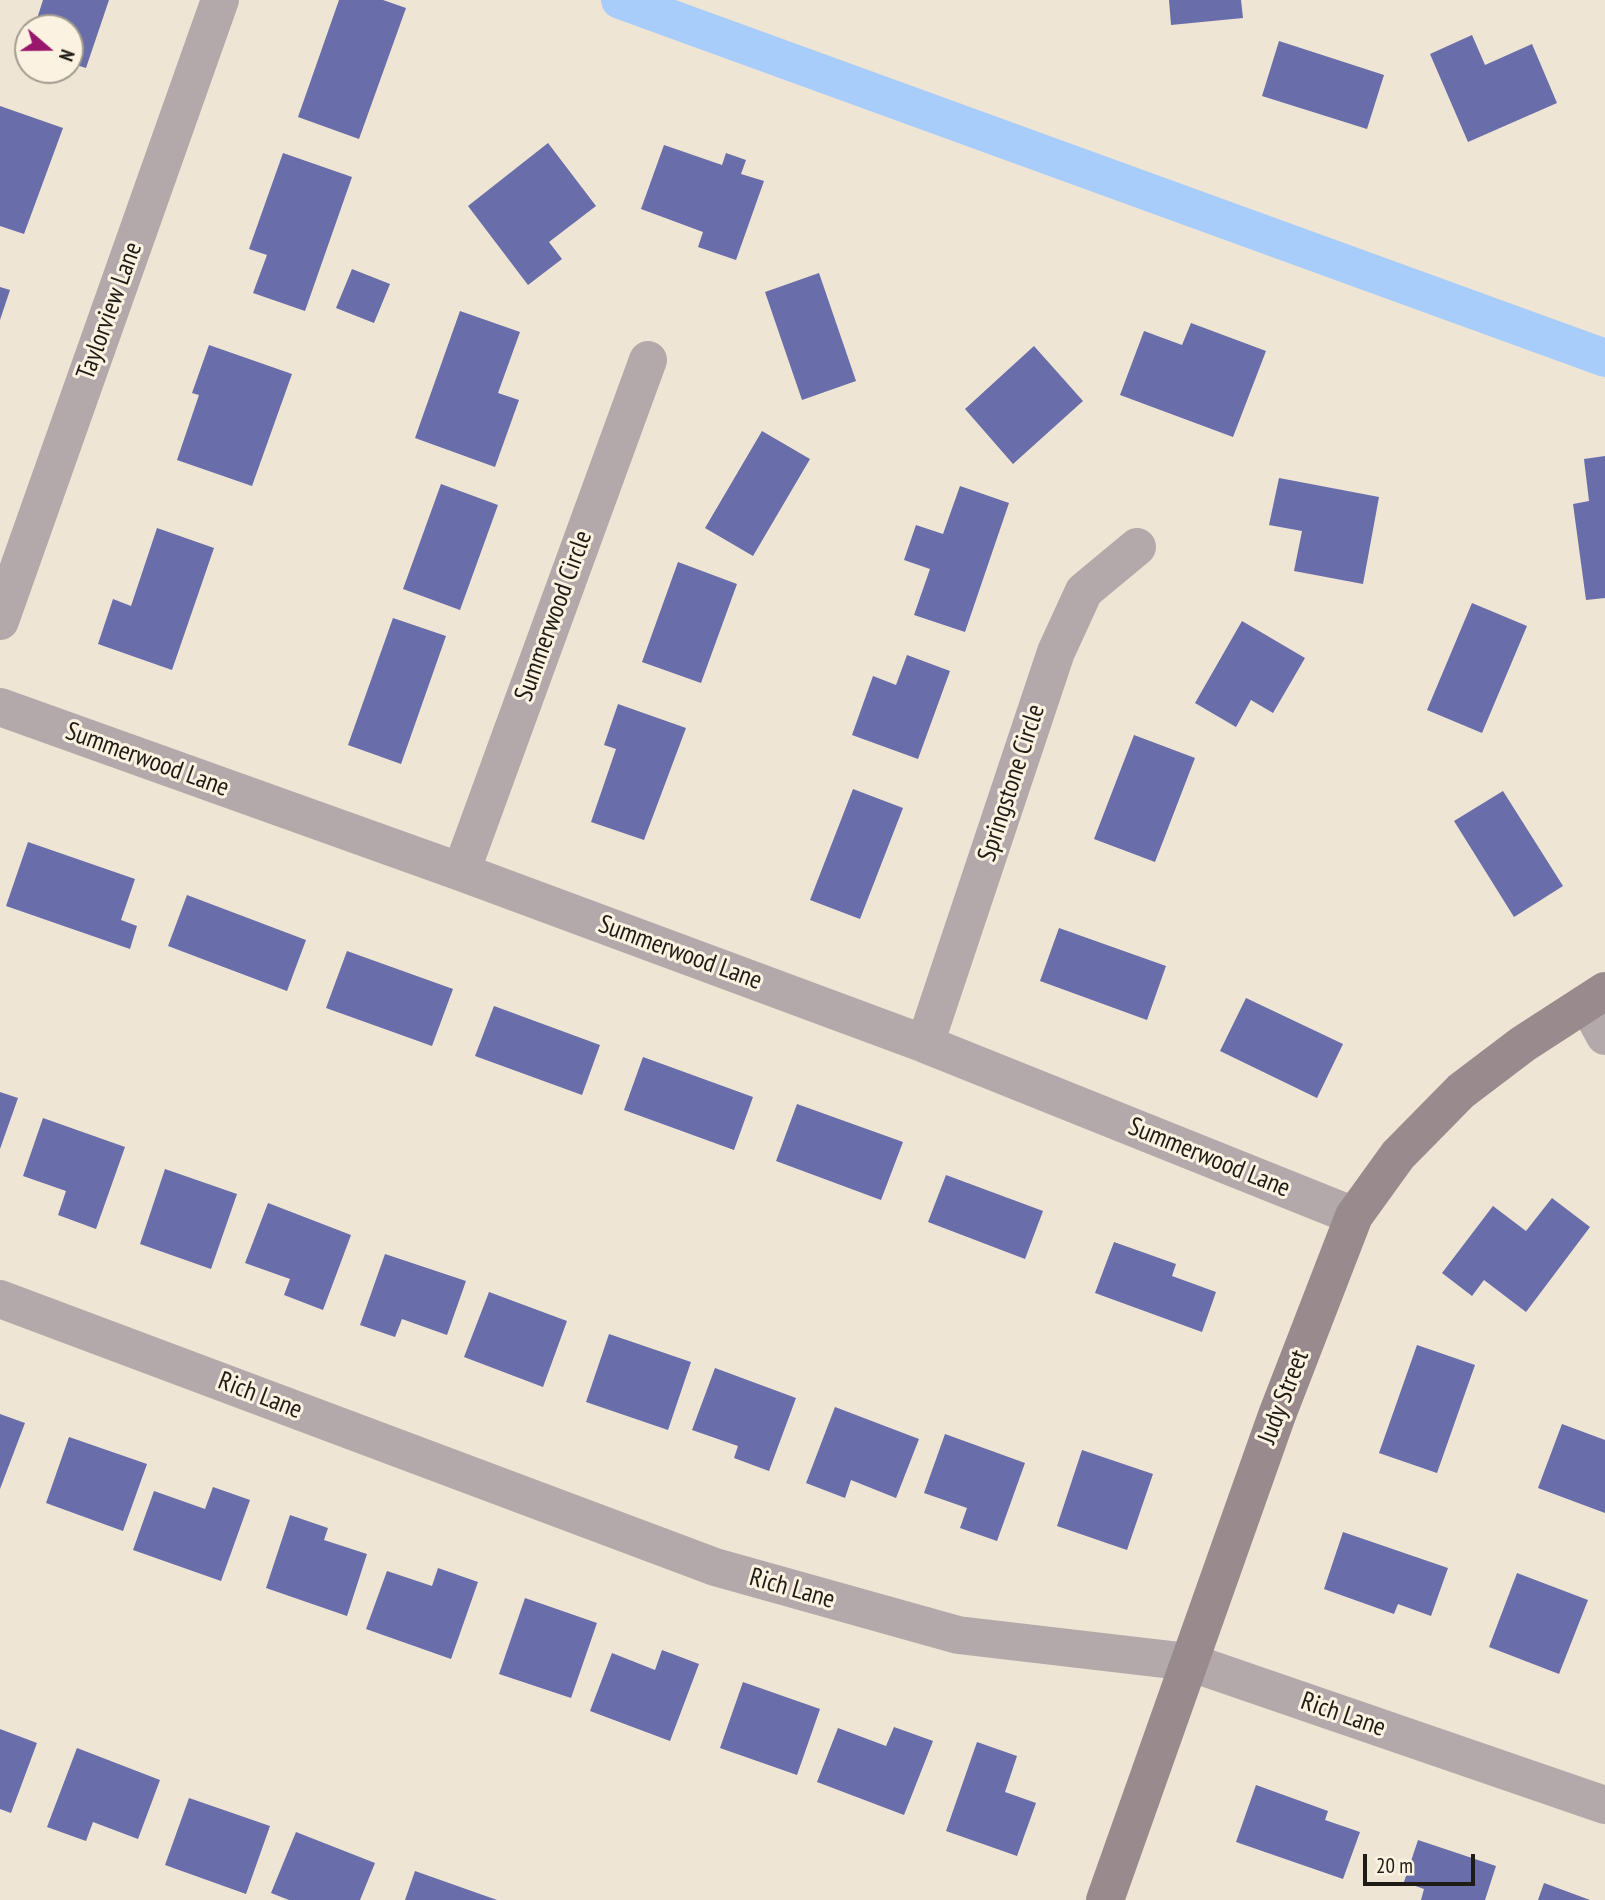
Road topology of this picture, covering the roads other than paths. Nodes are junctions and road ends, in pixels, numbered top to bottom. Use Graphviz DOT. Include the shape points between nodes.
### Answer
graph roads {
  1 [pos="220,0"];
  2 [pos="648,360"];
  3 [pos="1137,547"];
  4 [pos="0,621"];
  5 [pos="0,707"];
  6 [pos="461,872"];
  7 [pos="1596,997"];
  8 [pos="1605,1036"];
  9 [pos="925,1044"];
  10 [pos="1354,1216"];
  11 [pos="0,1299"];
  12 [pos="1189,1662"];
  13 [pos="1605,1805"];
  14 [pos="1105,1900"];
  1 -- 4 [label="street, Taylorview Lane"];
  2 -- 6 [label="street, Summerwood Circle"];
  3 -- 9 [label="street, Springstone Circle" via="1084,591 1056,652"];
  5 -- 6 [label="street, Summerwood Lane"];
  6 -- 9 [label="street, Summerwood Lane"];
  7 -- 8 [label="street"];
  7 -- 10 [label="street, Judy Street" via="1461,1090 1398,1155"];
  9 -- 10 [label="street, Summerwood Lane"];
  10 -- 12 [label="street, Judy Street"];
  11 -- 12 [label="street, Rich Lane" via="715,1567 958,1635"];
  12 -- 13 [label="street, Rich Lane"];
  12 -- 14 [label="street, Judy Street"];
}
